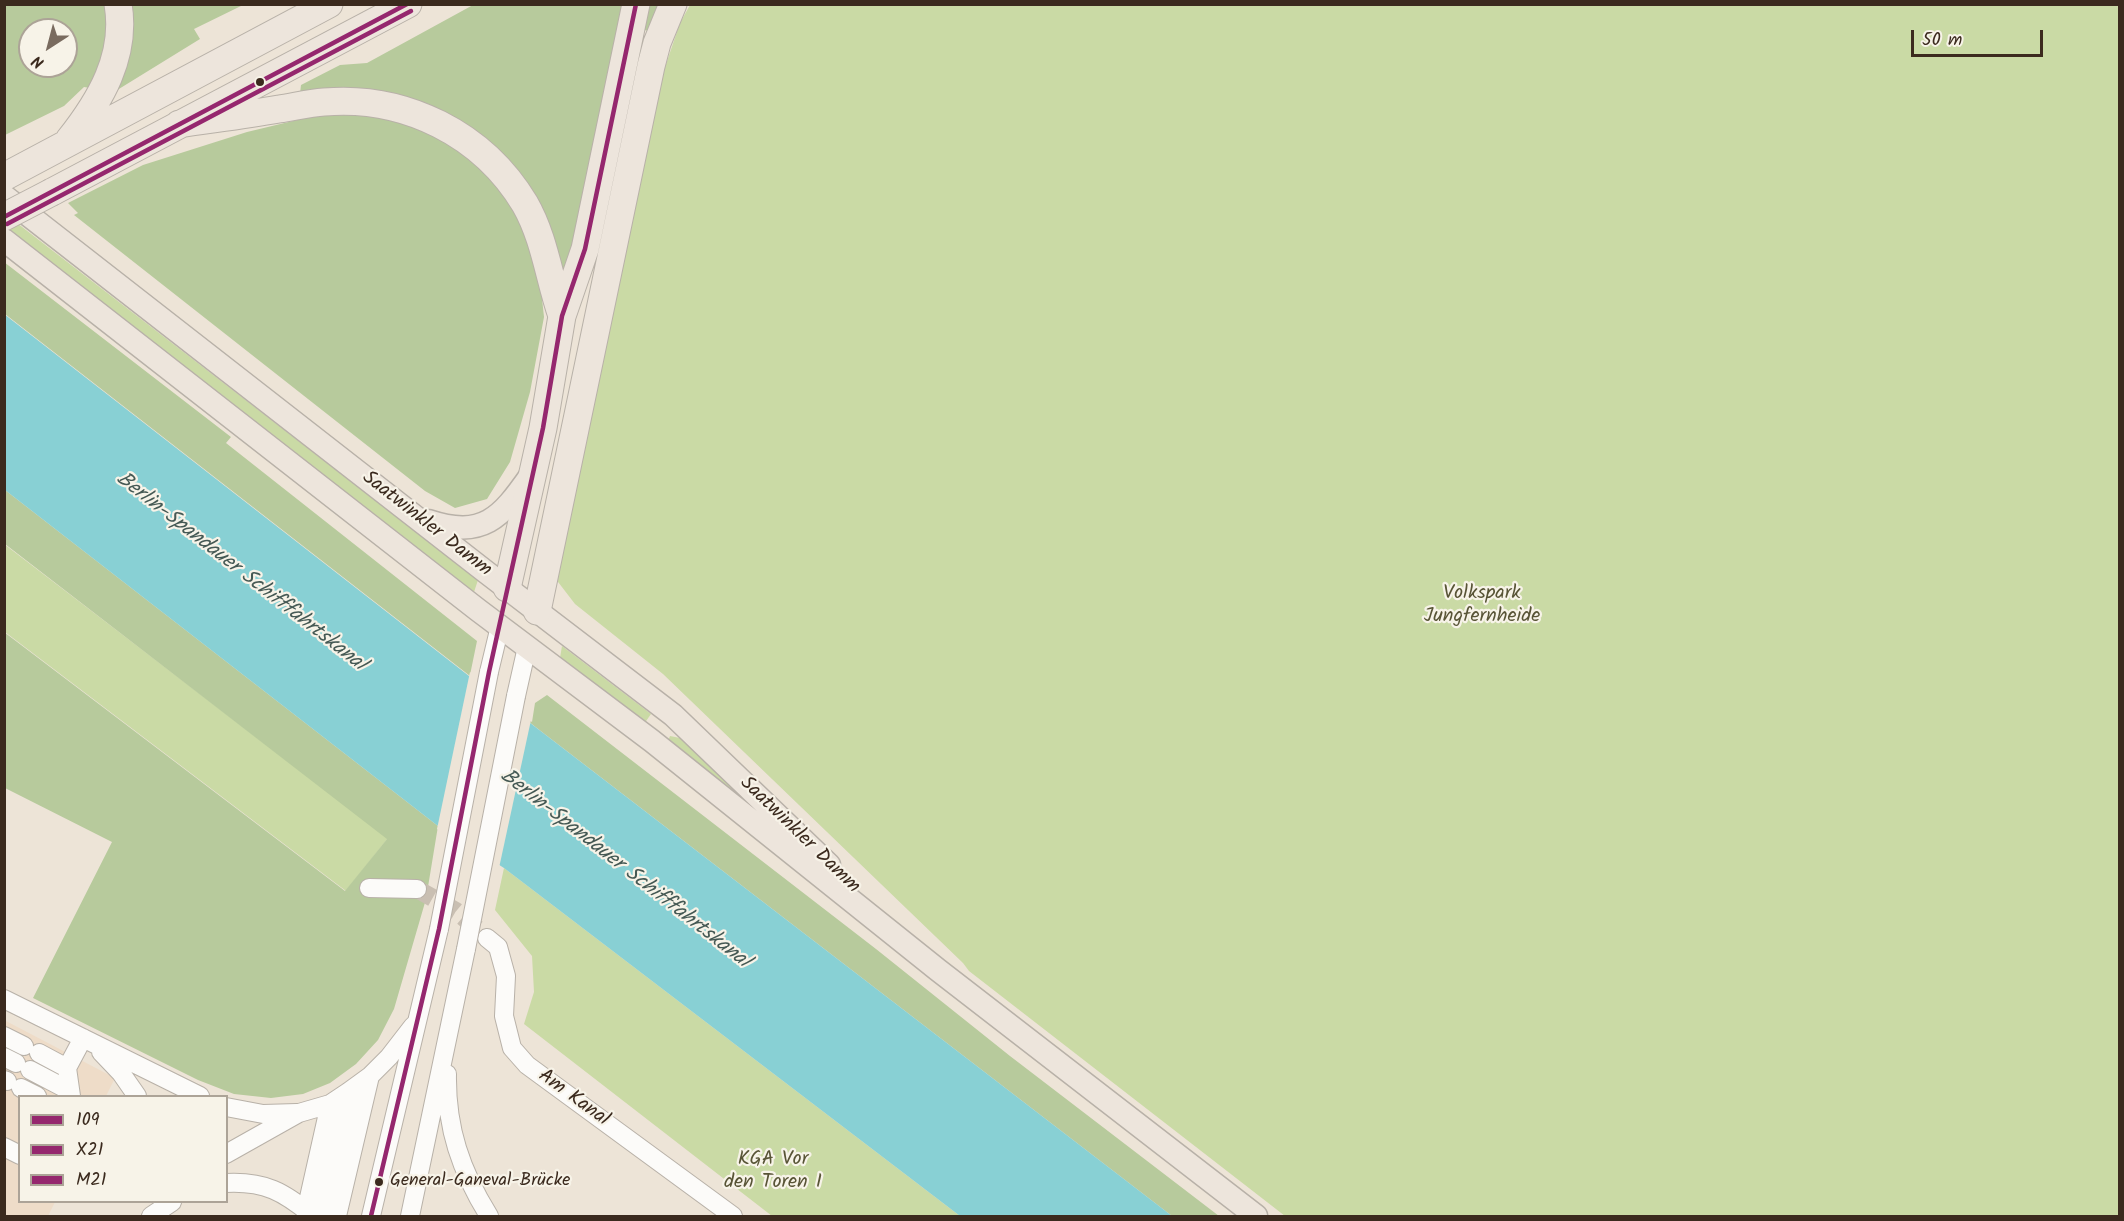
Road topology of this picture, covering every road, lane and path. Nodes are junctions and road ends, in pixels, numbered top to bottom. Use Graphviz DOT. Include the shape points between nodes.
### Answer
graph roads {
  1 [pos="118,4"];
  2 [pos="329,4"];
  3 [pos="408,4"];
  4 [pos="673,4"];
  5 [pos="636,5"];
  6 [pos="179,124"];
  7 [pos="64,145"];
  8 [pos="14,172"];
  9 [pos="4,196"];
  10 [pos="4,217"];
  11 [pos="4,240"];
  12 [pos="562,316"];
  13 [pos="532,472"];
  14 [pos="415,516"];
  15 [pos="507,588"];
  16 [pos="537,611"];
  17 [pos="500,626"];
  18 [pos="527,647"];
  19 [pos="673,715"];
  20 [pos="652,741"];
  21 [pos="369,888"];
  22 [pos="417,889"];
  23 [pos="487,938"];
  24 [pos="938,970"];
  25 [pos="4,999"];
  26 [pos="418,1020"];
  27 [pos="450,1029"];
  28 [pos="4,1036"];
  29 [pos="87,1040"];
  30 [pos="17,1064"];
  31 [pos="67,1068"];
  32 [pos="370,1076"];
  33 [pos="348,1092"];
  34 [pos="70,1094"];
  35 [pos="136,1095"];
  36 [pos="198,1095"];
  37 [pos="330,1104"];
  38 [pos="228,1107"];
  39 [pos="299,1113"];
  40 [pos="4,1147"];
  41 [pos="228,1153"];
  42 [pos="18,1154"];
  43 [pos="228,1183"];
  44 [pos="156,1203"];
  45 [pos="170,1203"];
  46 [pos="313,1215"];
  47 [pos="145,1216"];
  48 [pos="151,1216"];
  49 [pos="337,1216"];
  50 [pos="371,1216"];
  51 [pos="410,1216"];
  52 [pos="489,1216"];
  53 [pos="733,1216"];
  54 [pos="1256,1216"];
  1 -- 7 [label="highway" via="120,38 115,63 88,116"];
  2 -- 7 [label="highway"];
  3 -- 6 [label="highway"];
  4 -- 16 [label="highway" via="651,66"];
  5 -- 12 [label="highway" via="585,249"];
  6 -- 10 [label="highway, bridge"];
  6 -- 12 [label="highway" via="324,102 378,103 432,120 486,156 514,187 541,238"];
  7 -- 8 [label="highway"];
  9 -- 14 [label="main road, Saatwinkler Damm"];
  11 -- 17 [label="main road, Saatwinkler Damm"];
  12 -- 13 [label="highway"];
  13 -- 14 [label="main road" via="505,510 476,527 447,527"];
  13 -- 15 [label="highway"];
  14 -- 15 [label="main road, Saatwinkler Damm"];
  15 -- 16 [label="main road, Saatwinkler Damm"];
  15 -- 17 [label="main road"];
  16 -- 18 [label="main road"];
  16 -- 19 [label="main road, Saatwinkler Damm"];
  17 -- 18 [label="main road, Saatwinkler Damm"];
  17 -- 26 [label="street, bridge"];
  18 -- 20 [label="main road, Saatwinkler Damm"];
  18 -- 27 [label="street, bridge"];
  19 -- 20 [label="main road"];
  19 -- 24 [label="main road, Saatwinkler Damm"];
  20 -- 24 [label="main road, Saatwinkler Damm"];
  21 -- 22 [label="street"];
  23 -- 53 [label="street, Am Kanal" via="498,947 506,976 504,1016 512,1048 526,1065"];
  24 -- 54 [label="main road, Saatwinkler Damm"];
  25 -- 29 [label="street"];
  26 -- 27 [label="street"];
  26 -- 32 [label="street"];
  26 -- 50 [label="street"];
  27 -- 51 [label="street"];
  27 -- 52 [label="street" via="448,1114 458,1156"];
  28 -- 31 [label="street"];
  29 -- 31 [label="street"];
  29 -- 35 [label="street" via="121,1073"];
  29 -- 36 [label="street"];
  30 -- 34 [label="street"];
  31 -- 34 [label="street"];
  32 -- 33 [label="street"];
  32 -- 49 [label="street"];
  33 -- 37 [label="street"];
  33 -- 46 [label="street"];
  37 -- 39 [label="street"];
  37 -- 46 [label="street"];
  38 -- 39 [label="street" via="264,1114"];
  39 -- 41 [label="street"];
  40 -- 42 [label="street"];
  43 -- 46 [label="street" via="266,1186"];
  44 -- 47 [label="street"];
  45 -- 48 [label="street"];
}
